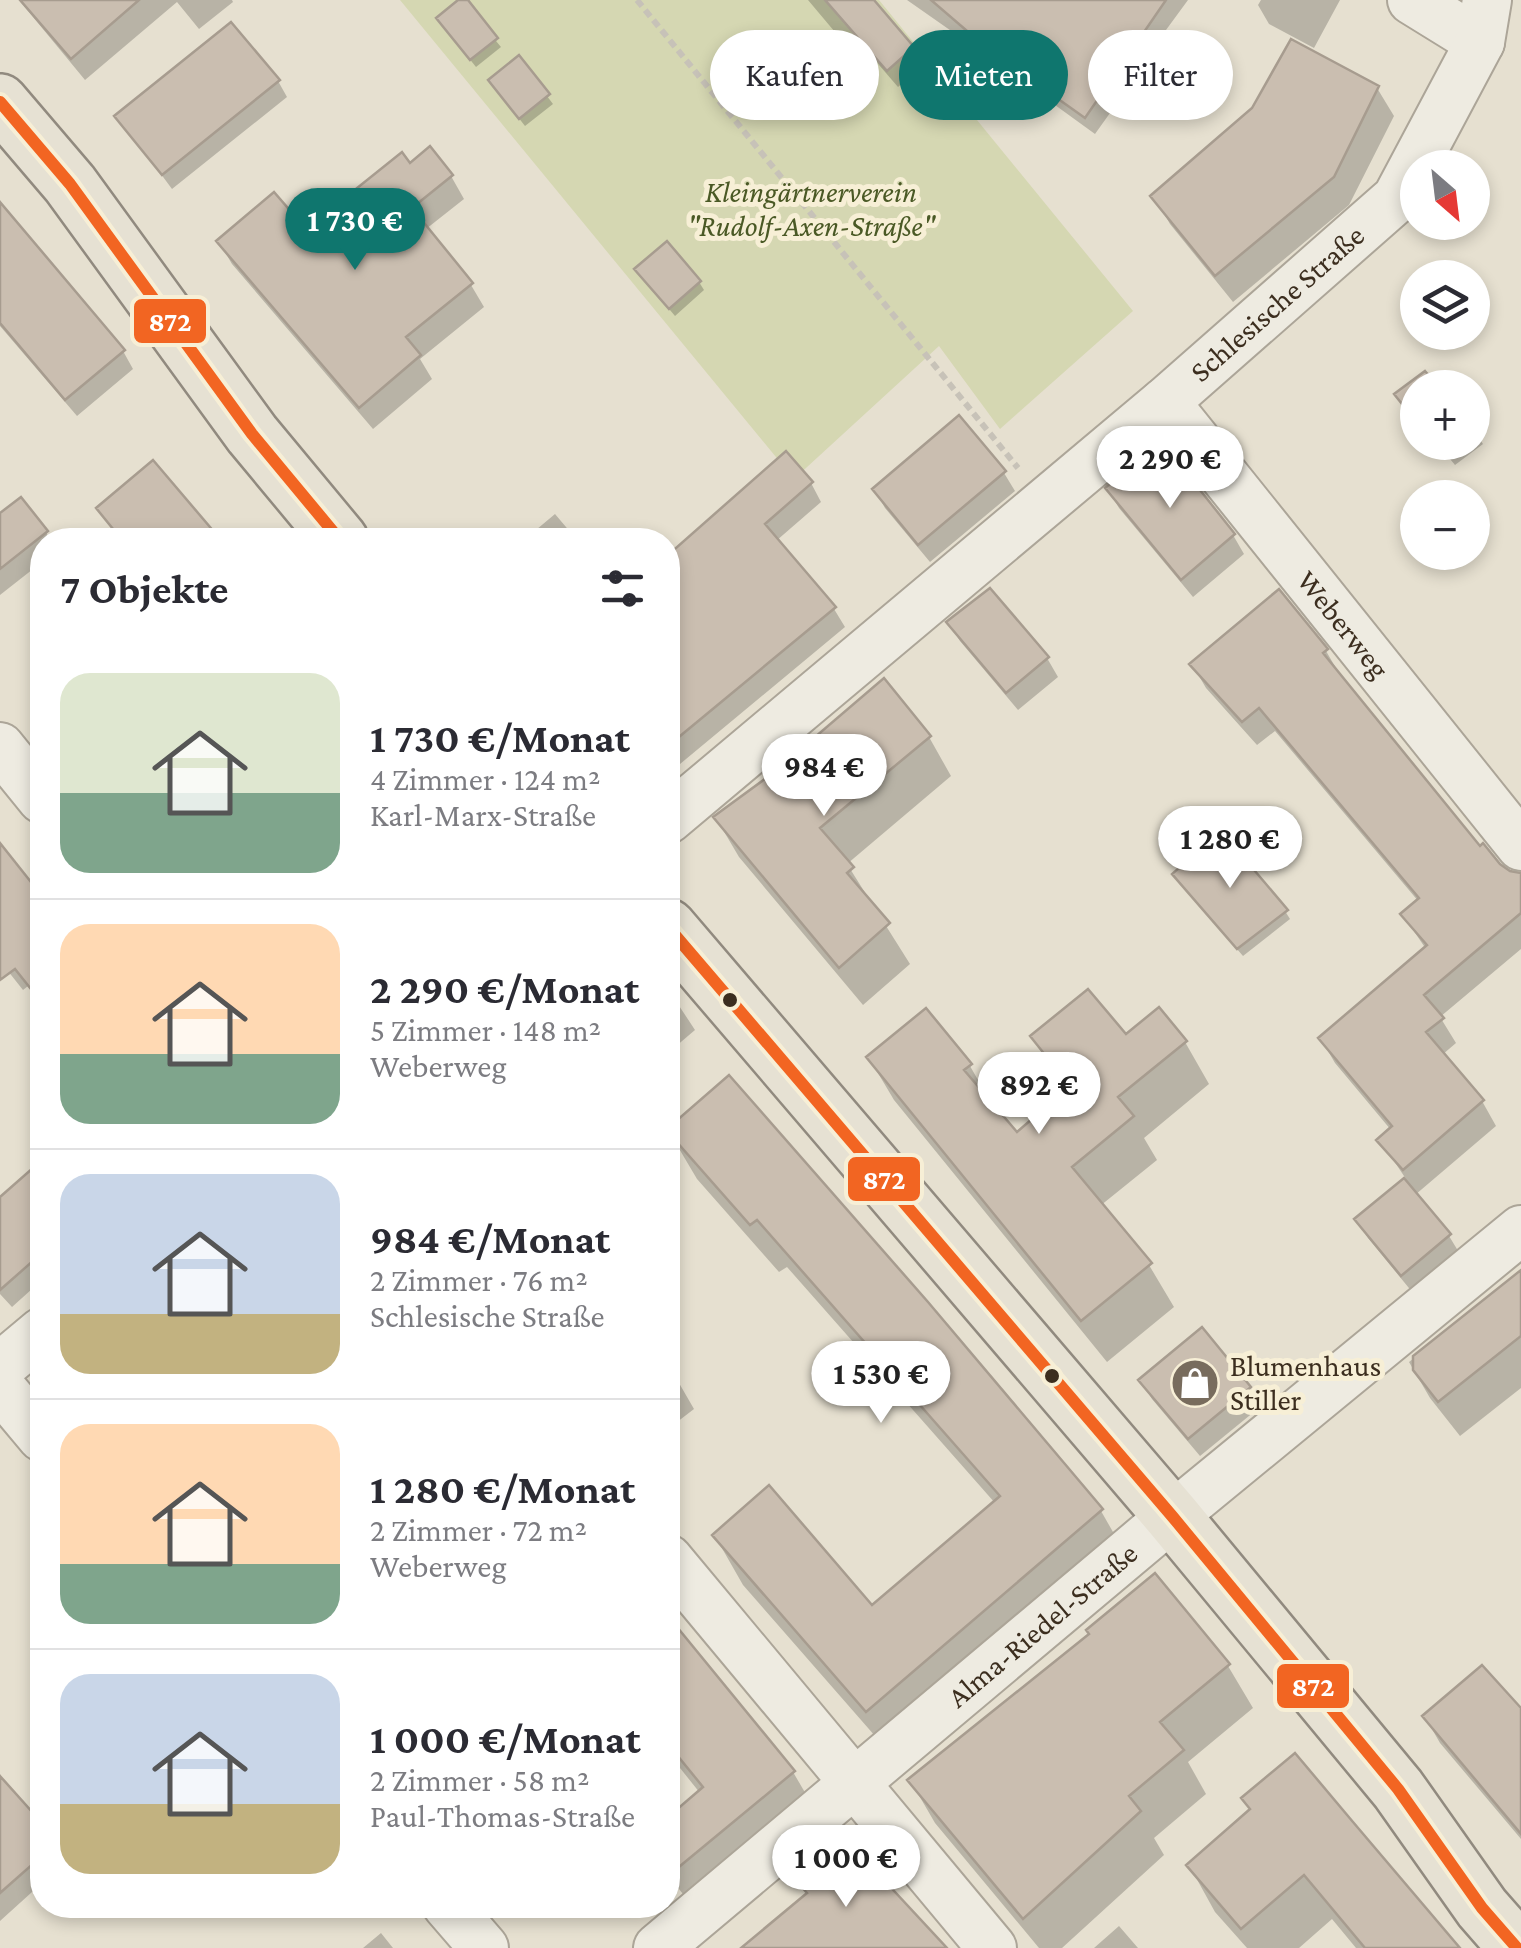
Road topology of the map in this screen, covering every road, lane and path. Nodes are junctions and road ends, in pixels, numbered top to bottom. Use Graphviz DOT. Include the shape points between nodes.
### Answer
graph roads {
  1 [pos="637,0"];
  2 [pos="1412,0"];
  3 [pos="1484,21"];
  4 [pos="0,102"];
  5 [pos="1165,402"];
  6 [pos="1044,500"];
  7 [pos="330,528"];
  8 [pos="0,747"];
  9 [pos="30,785"];
  10 [pos="680,809"];
  11 [pos="1521,846"];
  12 [pos="680,941"];
  13 [pos="1521,1230"];
  14 [pos="30,1342"];
  15 [pos="0,1367"];
  16 [pos="0,1388"];
  17 [pos="30,1423"];
  18 [pos="1172,1516"];
  19 [pos="680,1574"];
  20 [pos="854,1782"];
  21 [pos="458,1918"];
  22 [pos="484,1948"];
  23 [pos="658,1948"];
  24 [pos="992,1948"];
  25 [pos="1516,1948"];
  1 -- 6 [label="path"];
  2 -- 3 [label="street"];
  3 -- 5 [label="street, Schlesische Straße" via="1397,198"];
  4 -- 7 [label="main road" via="70,184 252,434"];
  5 -- 6 [label="street, Schlesische Straße"];
  5 -- 11 [label="street, Weberweg"];
  6 -- 10 [label="street, Schlesische Straße"];
  8 -- 9 [label="street"];
  12 -- 18 [label="main road"];
  13 -- 18 [label="street, Alma-Riedel-Straße"];
  14 -- 15 [label="street"];
  16 -- 17 [label="street"];
  18 -- 20 [label="street, Alma-Riedel-Straße"];
  18 -- 25 [label="main road" via="1398,1789"];
  19 -- 20 [label="street"];
  20 -- 23 [label="street, Alma-Riedel-Straße"];
  20 -- 24 [label="street"];
  21 -- 22 [label="street"];
}
